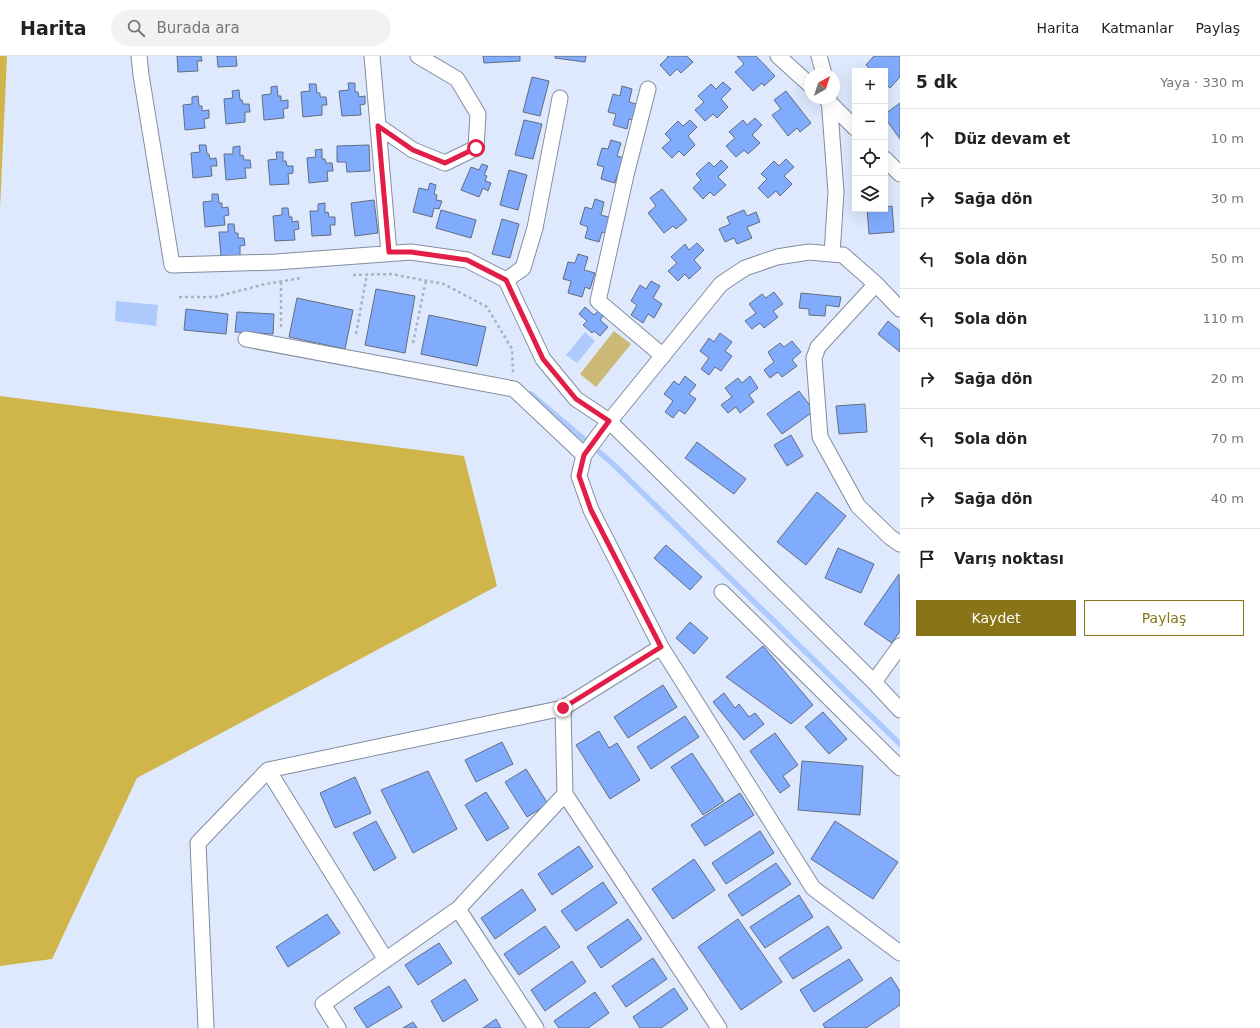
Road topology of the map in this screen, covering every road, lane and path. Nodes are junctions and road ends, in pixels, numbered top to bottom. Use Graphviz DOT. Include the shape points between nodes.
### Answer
graph roads {
  1 [pos="139,56"];
  2 [pos="372,56"];
  3 [pos="418,56"];
  4 [pos="778,56"];
  5 [pos="820,56"];
  6 [pos="823,68"];
  7 [pos="804,80"];
  8 [pos="648,89"];
  9 [pos="560,98"];
  10 [pos="828,104"];
  11 [pos="832,104"];
  12 [pos="852,125"];
  13 [pos="378,126"];
  14 [pos="888,162"];
  15 [pos="900,174"];
  16 [pos="389,252"];
  17 [pos="832,254"];
  18 [pos="367,274"];
  19 [pos="352,275"];
  20 [pos="308,278"];
  21 [pos="426,280"];
  22 [pos="506,280"];
  23 [pos="281,282"];
  24 [pos="876,284"];
  25 [pos="179,297"];
  26 [pos="900,309"];
  27 [pos="356,334"];
  28 [pos="246,339"];
  29 [pos="413,343"];
  30 [pos="281,346"];
  31 [pos="663,356"];
  32 [pos="514,389"];
  33 [pos="606,425"];
  34 [pos="584,455"];
  35 [pos="900,544"];
  36 [pos="722,592"];
  37 [pos="900,646"];
  38 [pos="661,647"];
  39 [pos="874,682"];
  40 [pos="563,708"];
  41 [pos="900,710"];
  42 [pos="900,768"];
  43 [pos="268,770"];
  44 [pos="565,794"];
  45 [pos="458,909"];
  46 [pos="900,952"];
  47 [pos="386,960"];
  48 [pos="715,1027"];
  49 [pos="206,1028"];
  50 [pos="338,1028"];
  51 [pos="536,1028"];
  1 -- 16 [label="street" via="172,265 276,262"];
  2 -- 13 [label="street"];
  3 -- 13 [label="street" via="456,79 478,114 476,148 445,163 413,150"];
  4 -- 7 [label="street"];
  5 -- 6 [label="street"];
  8 -- 31 [label="street" via="598,301"];
  9 -- 22 [label="street" via="535,228 523,268"];
  10 -- 17 [label="street" via="836,192"];
  11 -- 12 [label="street"];
  13 -- 16 [label="street"];
  14 -- 15 [label="street"];
  16 -- 22 [label="street" via="411,252 467,260"];
  17 -- 24 [label="street" via="843,255"];
  17 -- 31 [label="street" via="809,252 777,257 745,268 721,284"];
  18 -- 19 [label="path"];
  18 -- 21 [label="path" via="391,274"];
  18 -- 27 [label="path"];
  20 -- 23 [label="path"];
  21 -- 29 [label="path"];
  21 -- 32 [label="path" via="444,284 487,307 512,349"];
  22 -- 33 [label="street" via="543,359 576,399"];
  23 -- 25 [label="path" via="215,297"];
  23 -- 30 [label="path"];
  24 -- 26 [label="street"];
  24 -- 35 [label="street" via="818,347 814,358 820,437 858,506"];
  28 -- 30 [label="street"];
  30 -- 32 [label="street"];
  31 -- 33 [label="street"];
  32 -- 34 [label="street"];
  33 -- 34 [label="street"];
  33 -- 39 [label="street"];
  34 -- 38 [label="street" via="579,476 591,510"];
  36 -- 42 [label="street"];
  37 -- 39 [label="street"];
  38 -- 40 [label="street"];
  38 -- 46 [label="street" via="813,888"];
  39 -- 41 [label="street"];
  40 -- 43 [label="street"];
  40 -- 44 [label="street"];
  43 -- 47 [label="street"];
  43 -- 49 [label="street" via="198,843"];
  44 -- 45 [label="street"];
  44 -- 48 [label="street"];
  45 -- 47 [label="street"];
  45 -- 51 [label="street"];
  47 -- 50 [label="street" via="323,1004"];
}
